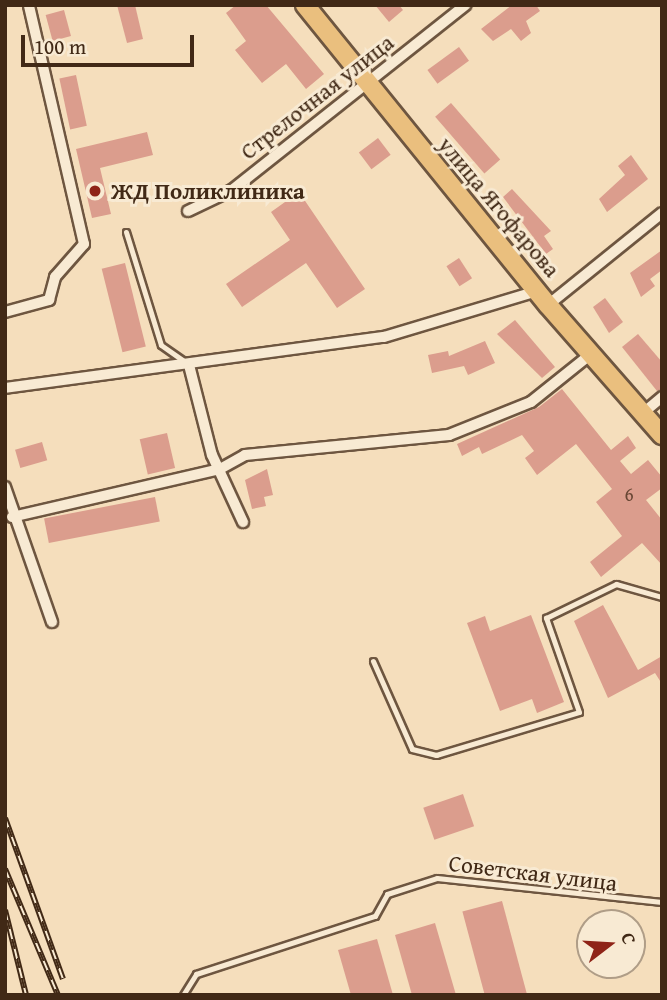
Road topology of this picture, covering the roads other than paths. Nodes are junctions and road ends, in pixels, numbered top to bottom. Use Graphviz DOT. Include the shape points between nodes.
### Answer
graph roads {
  1 [pos="29,5"];
  2 [pos="305,5"];
  3 [pos="465,5"];
  4 [pos="366,85"];
  5 [pos="188,211"];
  6 [pos="662,213"];
  7 [pos="126,232"];
  8 [pos="542,298"];
  9 [pos="5,312"];
  10 [pos="591,354"];
  11 [pos="189,365"];
  12 [pos="5,388"];
  13 [pos="662,397"];
  14 [pos="643,413"];
  15 [pos="662,435"];
  16 [pos="220,469"];
  17 [pos="5,487"];
  18 [pos="12,517"];
  19 [pos="243,522"];
  20 [pos="662,597"];
  21 [pos="52,622"];
  22 [pos="373,662"];
  23 [pos="662,902"];
  24 [pos="183,995"];
  1 -- 9 [label="street" via="84,244 55,277 49,300"];
  2 -- 4 [label="main road, улица Ягофарова"];
  3 -- 4 [label="street, Стрелочная улица"];
  4 -- 5 [label="street, Стрелочная улица" via="232,190"];
  4 -- 8 [label="main road, улица Ягофарова"];
  6 -- 8 [label="street"];
  7 -- 11 [label="lane" via="161,345"];
  8 -- 10 [label="main road, улица Ягофарова"];
  8 -- 11 [label="street" via="384,337"];
  10 -- 14 [label="main road, улица Ягофарова"];
  10 -- 16 [label="street" via="531,402 449,435 281,449 245,455"];
  11 -- 12 [label="street"];
  11 -- 16 [label="street"];
  13 -- 14 [label="street"];
  14 -- 15 [label="main road, улица Ягофарова"];
  16 -- 18 [label="street"];
  16 -- 19 [label="street"];
  17 -- 18 [label="street"];
  18 -- 21 [label="street"];
  20 -- 22 [label="lane" via="616,584 546,618 579,712 436,755 412,749"];
  23 -- 24 [label="lane, Советская улица" via="438,878 387,894 375,916 196,974"];
}
